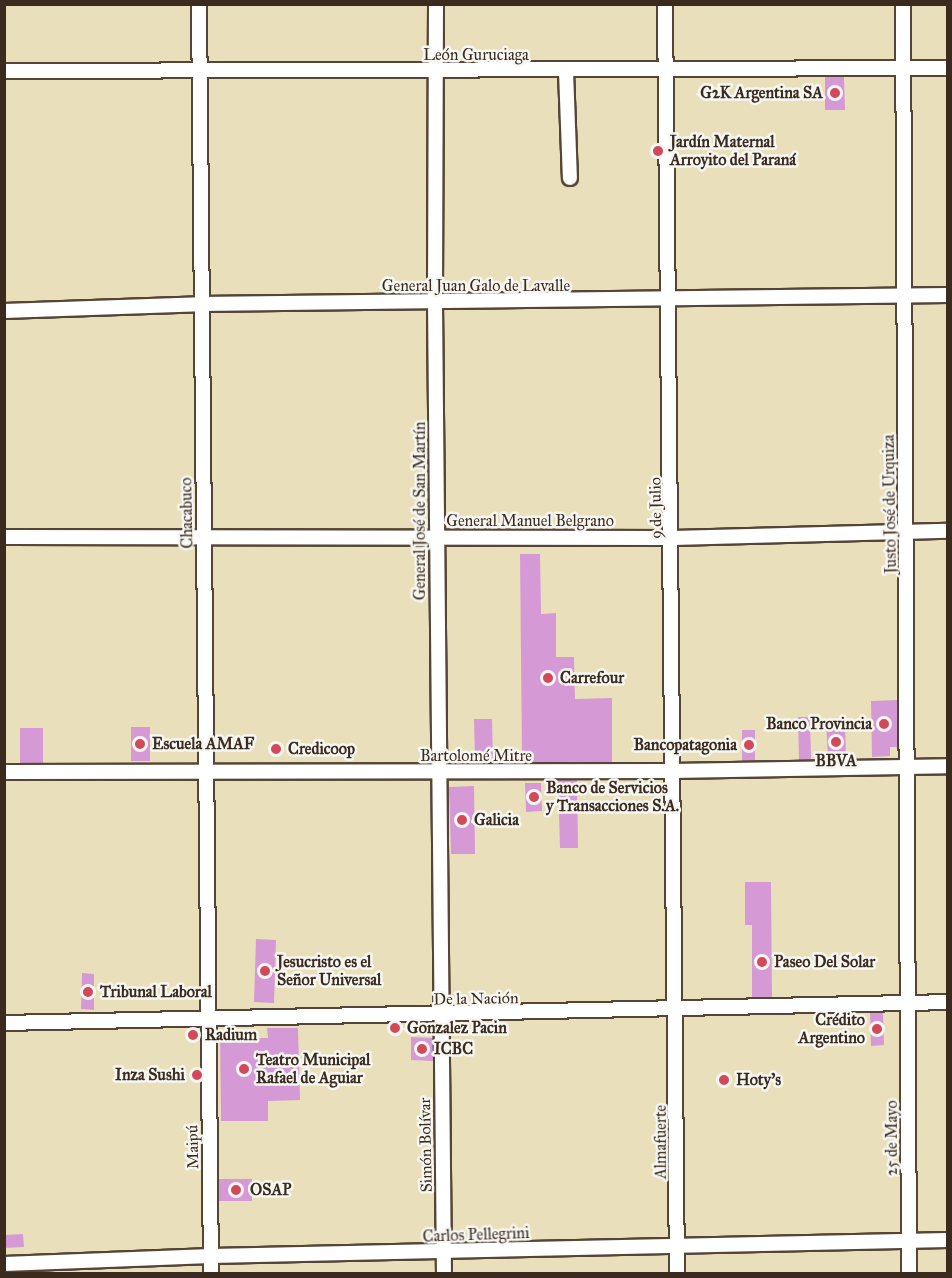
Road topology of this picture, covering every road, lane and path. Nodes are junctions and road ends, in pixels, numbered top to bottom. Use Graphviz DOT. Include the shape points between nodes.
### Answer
graph roads {
  1 [pos="199,4"];
  2 [pos="436,4"];
  3 [pos="664,4"];
  4 [pos="903,4"];
  5 [pos="948,68"];
  6 [pos="904,69"];
  7 [pos="566,70"];
  8 [pos="666,70"];
  9 [pos="4,71"];
  10 [pos="437,72"];
  11 [pos="200,73"];
  12 [pos="570,178"];
  13 [pos="903,295"];
  14 [pos="948,295"];
  15 [pos="668,301"];
  16 [pos="435,303"];
  17 [pos="200,304"];
  18 [pos="4,311"];
  19 [pos="908,531"];
  20 [pos="948,531"];
  21 [pos="204,535"];
  22 [pos="4,537"];
  23 [pos="437,537"];
  24 [pos="673,538"];
  25 [pos="907,766"];
  26 [pos="948,766"];
  27 [pos="206,771"];
  28 [pos="672,771"];
  29 [pos="4,772"];
  30 [pos="439,773"];
  31 [pos="948,1002"];
  32 [pos="908,1003"];
  33 [pos="676,1010"];
  34 [pos="440,1017"];
  35 [pos="207,1020"];
  36 [pos="4,1023"];
  37 [pos="948,1240"];
  38 [pos="909,1241"];
  39 [pos="677,1245"];
  40 [pos="444,1253"];
  41 [pos="211,1256"];
  42 [pos="4,1264"];
  43 [pos="211,1274"];
  44 [pos="444,1274"];
  45 [pos="677,1274"];
  46 [pos="909,1274"];
  1 -- 11 [label="street, Chacabuco"];
  2 -- 10 [label="street, General José de San Martín"];
  3 -- 8 [label="street, 9 de Julio"];
  4 -- 6 [label="street, Justo José de Urquiza"];
  5 -- 6 [label="street, León Guruciaga"];
  6 -- 8 [label="street, León Guruciaga"];
  6 -- 13 [label="street, Justo José de Urquiza"];
  7 -- 8 [label="street, León Guruciaga"];
  7 -- 10 [label="street, León Guruciaga"];
  7 -- 12 [label="street"];
  8 -- 15 [label="street, 9 de Julio"];
  9 -- 11 [label="street, León Guruciaga"];
  10 -- 11 [label="street, León Guruciaga"];
  10 -- 16 [label="street, General José de San Martín"];
  11 -- 17 [label="street, Chacabuco"];
  13 -- 14 [label="street, General Juan Galo de Lavalle"];
  13 -- 15 [label="street, General Juan Galo de Lavalle"];
  13 -- 19 [label="street, Justo José de Urquiza"];
  15 -- 16 [label="street, General Juan Galo de Lavalle"];
  15 -- 24 [label="street, 9 de Julio"];
  16 -- 17 [label="street, General Juan Galo de Lavalle"];
  16 -- 23 [label="street, General José de San Martín"];
  17 -- 18 [label="street, General Juan Galo de Lavalle"];
  17 -- 21 [label="street, Chacabuco"];
  19 -- 20 [label="street, General Manuel Belgrano"];
  19 -- 24 [label="street, General Manuel Belgrano"];
  19 -- 25 [label="street, Justo José de Urquiza"];
  21 -- 22 [label="street, General Manuel Belgrano"];
  21 -- 23 [label="street, General Manuel Belgrano"];
  21 -- 27 [label="street, Chacabuco"];
  23 -- 24 [label="street, General Manuel Belgrano"];
  23 -- 30 [label="street, General José de San Martín"];
  24 -- 28 [label="street, 9 de Julio"];
  25 -- 26 [label="street, Bartolomé Mitre"];
  25 -- 28 [label="street, Bartolomé Mitre"];
  25 -- 32 [label="street, Justo José de Urquiza"];
  27 -- 29 [label="street, Bartolomé Mitre"];
  27 -- 30 [label="street, Bartolomé Mitre"];
  27 -- 35 [label="street, Chacabuco"];
  28 -- 30 [label="street, Bartolomé Mitre"];
  28 -- 33 [label="street, 9 de Julio"];
  30 -- 34 [label="street, General José de San Martín"];
  31 -- 32 [label="street, De la Nación"];
  32 -- 33 [label="street, De la Nación"];
  32 -- 38 [label="street, 25 de Mayo"];
  33 -- 34 [label="street, De la Nación"];
  33 -- 39 [label="street, Almafuerte"];
  34 -- 35 [label="street, De la Nación"];
  34 -- 40 [label="street, Simón Bolívar"];
  35 -- 36 [label="street, De la Nación"];
  35 -- 41 [label="street, Maipú"];
  37 -- 38 [label="street, Carlos Pellegrini"];
  38 -- 39 [label="street, Carlos Pellegrini"];
  38 -- 46 [label="street, 25 de Mayo"];
  39 -- 40 [label="street, Carlos Pellegrini"];
  39 -- 45 [label="street, Almafuerte"];
  40 -- 41 [label="street, Carlos Pellegrini"];
  40 -- 44 [label="street, Simón Bolívar"];
  41 -- 42 [label="street, Carlos Pellegrini"];
  41 -- 43 [label="street, Maipú"];
}
